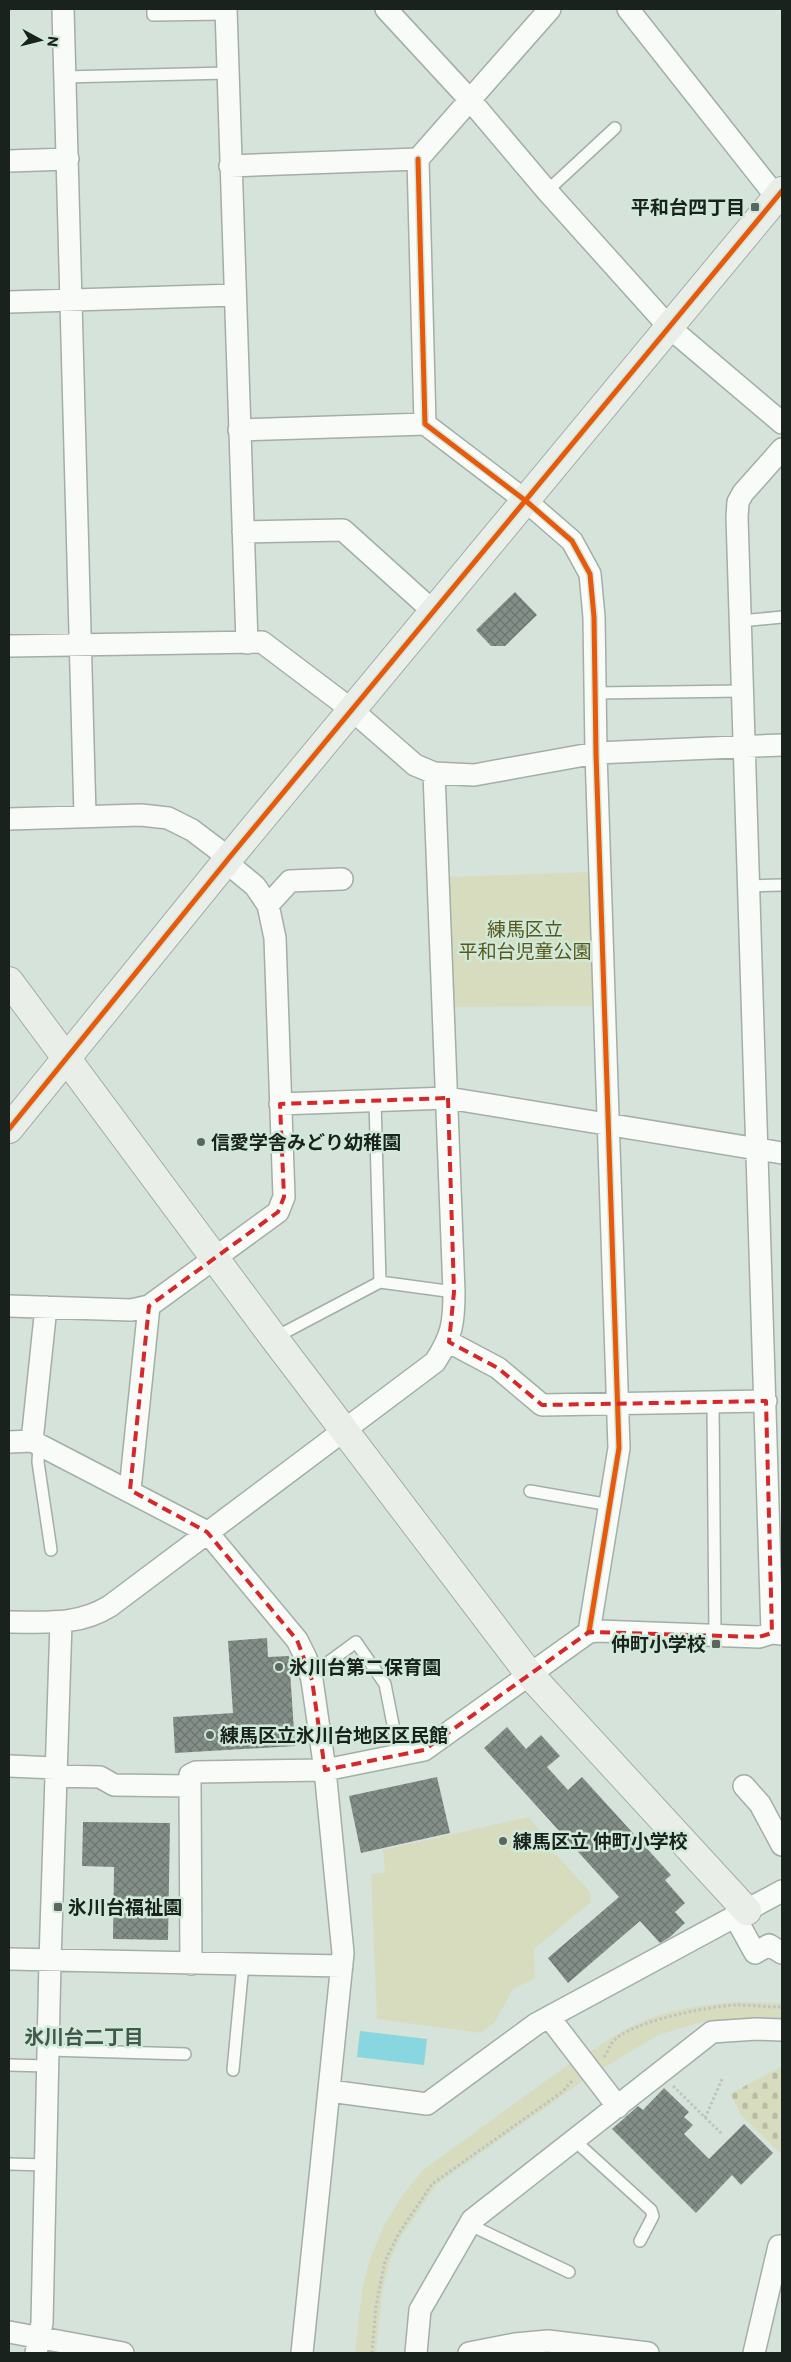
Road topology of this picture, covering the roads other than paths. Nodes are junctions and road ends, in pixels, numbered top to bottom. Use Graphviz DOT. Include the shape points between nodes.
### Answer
graph roads {
  1 [pos="64,9"];
  2 [pos="153,9"];
  3 [pos="386,9"];
  4 [pos="550,9"];
  5 [pos="628,9"];
  6 [pos="226,11"];
  7 [pos="227,73"];
  8 [pos="64,78"];
  9 [pos="470,100"];
  10 [pos="615,128"];
  11 [pos="68,158"];
  12 [pos="418,160"];
  13 [pos="9,161"];
  14 [pos="230,166"];
  15 [pos="547,191"];
  16 [pos="781,198"];
  17 [pos="235,295"];
  18 [pos="70,299"];
  19 [pos="9,302"];
  20 [pos="670,328"];
  21 [pos="782,423"];
  22 [pos="425,424"];
  23 [pos="239,430"];
  24 [pos="782,449"];
  25 [pos="526,500"];
  26 [pos="243,532"];
  27 [pos="434,612"];
  28 [pos="782,618"];
  29 [pos="740,621"];
  30 [pos="247,643"];
  31 [pos="80,645"];
  32 [pos="9,646"];
  33 [pos="742,691"];
  34 [pos="596,693"];
  35 [pos="352,710"];
  36 [pos="782,745"];
  37 [pos="746,747"];
  38 [pos="596,753"];
  39 [pos="434,774"];
  40 [pos="85,816"];
  41 [pos="9,819"];
  42 [pos="228,860"];
  43 [pos="342,879"];
  44 [pos="782,885"];
  45 [pos="750,886"];
  46 [pos="268,905"];
  47 [pos="9,981"];
  48 [pos="66,1058"];
  49 [pos="448,1098"];
  50 [pos="375,1101"];
  51 [pos="280,1104"];
  52 [pos="610,1124"];
  53 [pos="9,1129"];
  54 [pos="757,1150"];
  55 [pos="782,1153"];
  56 [pos="215,1256"];
  57 [pos="380,1282"];
  58 [pos="454,1292"];
  59 [pos="9,1306"];
  60 [pos="149,1306"];
  61 [pos="46,1307"];
  62 [pos="274,1338"];
  63 [pos="448,1342"];
  64 [pos="766,1401"];
  65 [pos="713,1402"];
  66 [pos="617,1405"];
  67 [pos="344,1431"];
  68 [pos="9,1442"];
  69 [pos="36,1442"];
  70 [pos="775,1446"];
  71 [pos="130,1490"];
  72 [pos="530,1491"];
  73 [pos="610,1505"];
  74 [pos="208,1532"];
  75 [pos="50,1550"];
  76 [pos="9,1622"];
  77 [pos="61,1623"];
  78 [pos="588,1632"];
  79 [pos="777,1633"];
  80 [pos="715,1635"];
  81 [pos="311,1675"];
  82 [pos="530,1675"];
  83 [pos="399,1755"];
  84 [pos="9,1766"];
  85 [pos="325,1770"];
  86 [pos="55,1772"];
  87 [pos="190,1786"];
  88 [pos="744,1786"];
  89 [pos="782,1845"];
  90 [pos="782,1891"];
  91 [pos="741,1914"];
  92 [pos="782,1953"];
  93 [pos="9,1959"];
  94 [pos="50,1961"];
  95 [pos="191,1964"];
  96 [pos="243,1964"];
  97 [pos="342,1966"];
  98 [pos="548,2017"];
  99 [pos="782,2030"];
  100 [pos="185,2054"];
  101 [pos="48,2058"];
  102 [pos="9,2065"];
  103 [pos="234,2070"];
  104 [pos="330,2091"];
  105 [pos="618,2107"];
  106 [pos="575,2141"];
  107 [pos="9,2164"];
  108 [pos="46,2165"];
  109 [pos="468,2224"];
  110 [pos="640,2242"];
  111 [pos="782,2246"];
  112 [pos="569,2272"];
  113 [pos="9,2332"];
  114 [pos="38,2345"];
  115 [pos="123,2353"];
  116 [pos="302,2353"];
  117 [pos="416,2353"];
  118 [pos="469,2353"];
  119 [pos="648,2353"];
  120 [pos="754,2353"];
  1 -- 8 [label="street"];
  2 -- 6 [label="lane" via="153,15"];
  3 -- 9 [label="street"];
  4 -- 9 [label="street"];
  5 -- 16 [label="street"];
  6 -- 7 [label="street"];
  7 -- 8 [label="lane"];
  7 -- 14 [label="street"];
  8 -- 11 [label="street"];
  9 -- 12 [label="street"];
  9 -- 15 [label="street"];
  10 -- 15 [label="lane"];
  11 -- 13 [label="street"];
  11 -- 18 [label="street"];
  12 -- 14 [label="street"];
  12 -- 22 [label="street"];
  14 -- 17 [label="street"];
  15 -- 20 [label="street"];
  16 -- 20 [label="street"];
  17 -- 18 [label="street"];
  17 -- 23 [label="street"];
  18 -- 19 [label="street"];
  18 -- 31 [label="street"];
  20 -- 21 [label="street"];
  20 -- 25 [label="street"];
  22 -- 23 [label="street"];
  22 -- 25 [label="street"];
  23 -- 26 [label="street"];
  24 -- 29 [label="street" via="738,502"];
  25 -- 27 [label="street"];
  25 -- 34 [label="street" via="572,541 590,574"];
  26 -- 27 [label="street" via="343,530"];
  26 -- 30 [label="street"];
  27 -- 35 [label="street"];
  28 -- 29 [label="lane"];
  29 -- 33 [label="street"];
  30 -- 31 [label="street"];
  30 -- 35 [label="street" via="262,642"];
  31 -- 32 [label="street"];
  31 -- 40 [label="street"];
  33 -- 34 [label="lane"];
  33 -- 37 [label="street"];
  34 -- 38 [label="street"];
  35 -- 39 [label="street" via="415,765"];
  35 -- 42 [label="street"];
  36 -- 37 [label="street"];
  37 -- 38 [label="street"];
  37 -- 45 [label="street"];
  38 -- 39 [label="street" via="474,775"];
  38 -- 52 [label="street"];
  39 -- 49 [label="street"];
  40 -- 41 [label="street"];
  40 -- 42 [label="street" via="168,818 192,830"];
  42 -- 46 [label="street"];
  42 -- 48 [label="street"];
  43 -- 46 [label="street" via="290,881"];
  44 -- 45 [label="lane"];
  45 -- 54 [label="street"];
  46 -- 51 [label="street" via="275,938"];
  47 -- 48 [label="street"];
  48 -- 53 [label="street"];
  48 -- 56 [label="street"];
  49 -- 50 [label="street"];
  49 -- 52 [label="street"];
  49 -- 58 [label="street"];
  50 -- 51 [label="street"];
  50 -- 57 [label="lane"];
  51 -- 56 [label="street" via="284,1197 278,1212"];
  52 -- 54 [label="street"];
  52 -- 66 [label="street"];
  54 -- 55 [label="street"];
  54 -- 64 [label="street"];
  56 -- 60 [label="street"];
  56 -- 62 [label="street"];
  57 -- 58 [label="lane"];
  57 -- 62 [label="lane"];
  58 -- 63 [label="street"];
  59 -- 61 [label="street"];
  60 -- 61 [label="street" via="131,1310"];
  60 -- 71 [label="street"];
  61 -- 69 [label="street"];
  62 -- 67 [label="street"];
  63 -- 66 [label="street" via="498,1368 542,1405"];
  63 -- 67 [label="street" via="435,1362"];
  64 -- 65 [label="street"];
  64 -- 70 [label="street"];
  65 -- 66 [label="street"];
  65 -- 80 [label="lane"];
  66 -- 73 [label="street" via="619,1448"];
  67 -- 74 [label="street"];
  67 -- 82 [label="street"];
  68 -- 69 [label="street"];
  69 -- 71 [label="street"];
  69 -- 75 [label="lane"];
  70 -- 79 [label="street"];
  71 -- 74 [label="street"];
  72 -- 73 [label="lane"];
  73 -- 78 [label="street"];
  74 -- 77 [label="street" via="104,1609 88,1617"];
  74 -- 81 [label="street" via="297,1640"];
  76 -- 77 [label="street"];
  77 -- 86 [label="street"];
  78 -- 80 [label="street"];
  78 -- 82 [label="street"];
  79 -- 80 [label="street" via="759,1637"];
  81 -- 83 [label="lane" via="356,1642 385,1684"];
  81 -- 85 [label="street"];
  82 -- 83 [label="street" via="438,1742 424,1750"];
  82 -- 91 [label="street"];
  83 -- 85 [label="street"];
  84 -- 86 [label="street"];
  85 -- 87 [label="street" via="196,1772 190,1775"];
  85 -- 97 [label="street" via="337,1873"];
  86 -- 87 [label="street" via="100,1777 114,1784"];
  86 -- 94 [label="street"];
  87 -- 95 [label="street"];
  88 -- 89 [label="street" via="760,1804"];
  90 -- 91 [label="street"];
  91 -- 92 [label="street" via="755,1952 769,1945"];
  91 -- 98 [label="street"];
  93 -- 94 [label="street"];
  94 -- 95 [label="street"];
  94 -- 101 [label="street"];
  95 -- 96 [label="street"];
  96 -- 97 [label="street"];
  96 -- 103 [label="lane"];
  97 -- 104 [label="street"];
  98 -- 104 [label="street" via="427,2104"];
  98 -- 105 [label="street"];
  99 -- 105 [label="street" via="712,2032"];
  100 -- 101 [label="lane"];
  101 -- 102 [label="lane"];
  101 -- 108 [label="street"];
  104 -- 116 [label="street"];
  105 -- 106 [label="street"];
  106 -- 109 [label="street"];
  106 -- 110 [label="lane" via="651,2210 653,2216"];
  107 -- 108 [label="lane"];
  108 -- 114 [label="street"];
  109 -- 112 [label="lane"];
  109 -- 117 [label="street" via="420,2310"];
  111 -- 120 [label="street" via="779,2246"];
  113 -- 114 [label="street"];
  114 -- 115 [label="street"];
  118 -- 119 [label="street" via="548,2341"];
}
